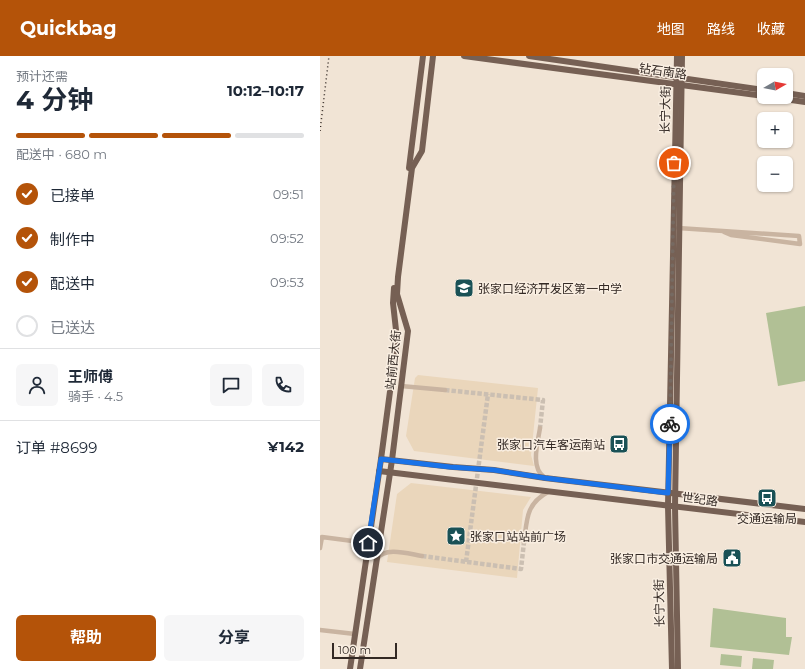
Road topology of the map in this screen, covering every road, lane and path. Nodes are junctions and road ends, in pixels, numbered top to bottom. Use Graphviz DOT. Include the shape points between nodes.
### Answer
graph roads {
  1 [pos="423,56"];
  2 [pos="433,56"];
  3 [pos="464,56"];
  4 [pos="529,56"];
  5 [pos="677,56"];
  6 [pos="682,56"];
  7 [pos="679,81"];
  8 [pos="757,89"];
  9 [pos="793,94"];
  10 [pos="757,95"];
  11 [pos="805,96"];
  12 [pos="793,100"];
  13 [pos="805,102"];
  14 [pos="678,228"];
  15 [pos="724,232"];
  16 [pos="397,277"];
  17 [pos="401,386"];
  18 [pos="445,390"];
  19 [pos="540,428"];
  20 [pos="381,459"];
  21 [pos="392,460"];
  22 [pos="450,467"];
  23 [pos="379,471"];
  24 [pos="390,472"];
  25 [pos="449,479"];
  26 [pos="553,479"];
  27 [pos="551,492"];
  28 [pos="672,493"];
  29 [pos="671,506"];
  30 [pos="805,509"];
  31 [pos="805,522"];
  32 [pos="524,542"];
  33 [pos="368,543"];
  34 [pos="320,548"];
  35 [pos="422,556"];
  36 [pos="377,560"];
  37 [pos="360,596"];
  38 [pos="371,597"];
  39 [pos="320,630"];
  40 [pos="355,634"];
  41 [pos="350,669"];
  42 [pos="360,669"];
  43 [pos="672,669"];
  44 [pos="678,669"];
  1 -- 16 [label="main road, 站前西大街"];
  2 -- 16 [label="main road, 站前西大街" via="422,151 412,168"];
  3 -- 7 [label="main road, 钻石南路"];
  4 -- 7 [label="main road, 钻石南路"];
  5 -- 7 [label="main road, 长宁大街"];
  6 -- 7 [label="main road, 长宁大街"];
  7 -- 8 [label="main road, 钻石南路"];
  7 -- 10 [label="main road, 钻石南路"];
  7 -- 14 [label="main road, 长宁大街"];
  7 -- 28 [label="main road, 长宁大街"];
  9 -- 11 [label="main road"];
  12 -- 13 [label="main road"];
  14 -- 15 [label="street"];
  14 -- 28 [label="main road, 长宁大街"];
  15 -- 15 [label="street" via="731,235 800,244 799,236"];
  16 -- 17 [label="main road, 站前西大街" via="397,294 408,331"];
  16 -- 20 [label="main road, 站前西大街" via="393,298 396,339"];
  17 -- 18 [label="street"];
  17 -- 21 [label="main road, 站前西大街"];
  19 -- 26 [label="street" via="536,464 540,474"];
  20 -- 21 [label="main road, 世纪路"];
  20 -- 23 [label="main road, 站前西大街"];
  21 -- 22 [label="main road, 世纪路"];
  21 -- 24 [label="main road, 站前西大街"];
  22 -- 25 [label="main road"];
  22 -- 26 [label="main road, 世纪路" via="494,470"];
  23 -- 24 [label="main road, 世纪路"];
  23 -- 33 [label="main road, 站前西大街"];
  24 -- 25 [label="main road, 世纪路"];
  24 -- 36 [label="main road, 站前西大街"];
  25 -- 27 [label="main road, 世纪路"];
  26 -- 27 [label="main road"];
  26 -- 28 [label="main road, 世纪路"];
  27 -- 29 [label="main road, 世纪路"];
  27 -- 32 [label="street" via="535,500 531,506"];
  28 -- 29 [label="main road, 长宁大街"];
  28 -- 30 [label="main road, 世纪路"];
  29 -- 31 [label="main road, 世纪路"];
  29 -- 43 [label="main road, 长宁大街"];
  29 -- 44 [label="main road, 长宁大街"];
  33 -- 34 [label="street" via="322,538"];
  33 -- 37 [label="main road, 站前西大街"];
  35 -- 36 [label="street" via="387,552 380,554"];
  36 -- 38 [label="main road, 站前西大街"];
  37 -- 38 [label="main road"];
  37 -- 40 [label="main road, 站前西大街"];
  38 -- 42 [label="main road, 站前西大街"];
  39 -- 40 [label="street"];
  40 -- 41 [label="main road, 站前西大街"];
}
